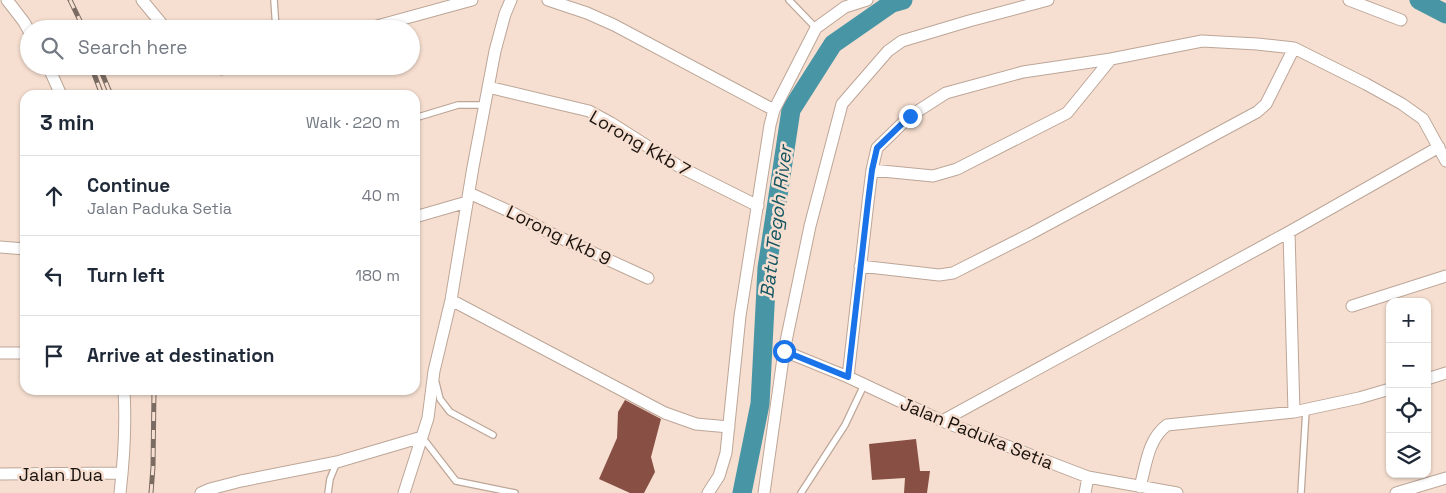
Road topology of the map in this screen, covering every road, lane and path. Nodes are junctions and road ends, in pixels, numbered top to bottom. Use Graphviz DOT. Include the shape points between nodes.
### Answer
graph roads {
  1 [pos="7,0"];
  2 [pos="142,0"];
  3 [pos="274,0"];
  4 [pos="472,0"];
  5 [pos="511,0"];
  6 [pos="548,0"];
  7 [pos="789,0"];
  8 [pos="867,0"];
  9 [pos="1048,0"];
  10 [pos="1349,0"];
  11 [pos="22,20"];
  12 [pos="159,20"];
  13 [pos="275,20"];
  14 [pos="399,20"];
  15 [pos="1401,20"];
  16 [pos="816,28"];
  17 [pos="1294,48"];
  18 [pos="1110,59"];
  19 [pos="52,75"];
  20 [pos="488,87"];
  21 [pos="59,90"];
  22 [pos="485,105"];
  23 [pos="774,110"];
  24 [pos="420,116"];
  25 [pos="1439,147"];
  26 [pos="1446,161"];
  27 [pos="872,170"];
  28 [pos="468,197"];
  29 [pos="758,206"];
  30 [pos="420,215"];
  31 [pos="1289,232"];
  32 [pos="0,247"];
  33 [pos="20,249"];
  34 [pos="860,266"];
  35 [pos="1446,276"];
  36 [pos="648,278"];
  37 [pos="451,300"];
  38 [pos="1352,306"];
  39 [pos="784,351"];
  40 [pos="0,353"];
  41 [pos="20,353"];
  42 [pos="434,371"];
  43 [pos="1446,373"];
  44 [pos="848,377"];
  45 [pos="1431,378"];
  46 [pos="864,385"];
  47 [pos="1386,390"];
  48 [pos="124,395"];
  49 [pos="1306,410"];
  50 [pos="1294,412"];
  51 [pos="942,421"];
  52 [pos="730,427"];
  53 [pos="493,435"];
  54 [pos="422,437"];
  55 [pos="337,462"];
  56 [pos="122,473"];
  57 [pos="0,474"];
  58 [pos="1088,477"];
  59 [pos="1446,478"];
  60 [pos="1140,487"];
  61 [pos="120,493"];
  62 [pos="201,493"];
  63 [pos="328,493"];
  64 [pos="404,493"];
  65 [pos="515,493"];
  66 [pos="708,493"];
  67 [pos="764,493"];
  68 [pos="801,493"];
  69 [pos="1085,493"];
  70 [pos="1177,493"];
  71 [pos="1301,493"];
  72 [pos="1396,493"];
  1 -- 11 [label="street"];
  2 -- 12 [label="street"];
  3 -- 13 [label="lane"];
  4 -- 14 [label="street"];
  5 -- 20 [label="street"];
  6 -- 23 [label="street" via="614,25"];
  7 -- 16 [label="lane"];
  8 -- 16 [label="street" via="845,7"];
  9 -- 39 [label="street" via="902,42 888,51 842,104 810,226"];
  10 -- 15 [label="street"];
  16 -- 23 [label="street"];
  17 -- 18 [label="street" via="1202,42"];
  17 -- 25 [label="street" via="1366,84 1423,118"];
  17 -- 34 [label="street" via="1266,104 1257,112 953,273 939,275"];
  18 -- 27 [label="street" via="1067,113 957,169 933,176"];
  18 -- 27 [label="street" via="1023,72 946,93 910,116 877,148"];
  19 -- 21 [label="street"];
  20 -- 22 [label="street"];
  20 -- 29 [label="street, Lorong Kkb 7" via="589,111 680,167"];
  22 -- 24 [label="lane" via="458,105"];
  22 -- 28 [label="street"];
  23 -- 29 [label="street"];
  25 -- 26 [label="street"];
  25 -- 31 [label="street"];
  27 -- 34 [label="street"];
  28 -- 30 [label="street"];
  28 -- 36 [label="street, Lorong Kkb 9" via="511,212"];
  28 -- 37 [label="street"];
  29 -- 52 [label="street" via="740,316"];
  31 -- 50 [label="street"];
  31 -- 51 [label="street"];
  32 -- 33 [label="street"];
  34 -- 44 [label="street"];
  35 -- 38 [label="street"];
  37 -- 42 [label="street"];
  37 -- 52 [label="street" via="665,413 696,424"];
  39 -- 44 [label="street, Jalan Paduka Setia"];
  39 -- 67 [label="street"];
  40 -- 41 [label="street"];
  42 -- 53 [label="lane" via="440,399 450,412"];
  42 -- 54 [label="street" via="428,418"];
  43 -- 45 [label="street"];
  44 -- 46 [label="street, Jalan Paduka Setia"];
  46 -- 51 [label="street, Jalan Paduka Setia"];
  46 -- 68 [label="lane" via="845,425"];
  47 -- 49 [label="street"];
  48 -- 56 [label="street"];
  49 -- 50 [label="street"];
  49 -- 71 [label="lane"];
  50 -- 60 [label="street" via="1168,425 1159,431 1151,446"];
  51 -- 58 [label="street, Jalan Paduka Setia"];
  52 -- 66 [label="street" via="719,476"];
  54 -- 55 [label="street"];
  54 -- 64 [label="street"];
  54 -- 65 [label="lane" via="456,481"];
  55 -- 62 [label="street" via="241,481"];
  55 -- 63 [label="lane"];
  56 -- 57 [label="street, Jalan Dua"];
  56 -- 61 [label="street"];
  58 -- 60 [label="street, Jalan Paduka Setia"];
  58 -- 69 [label="street"];
  59 -- 72 [label="street"];
  60 -- 70 [label="street, Jalan Paduka Setia"];
}
